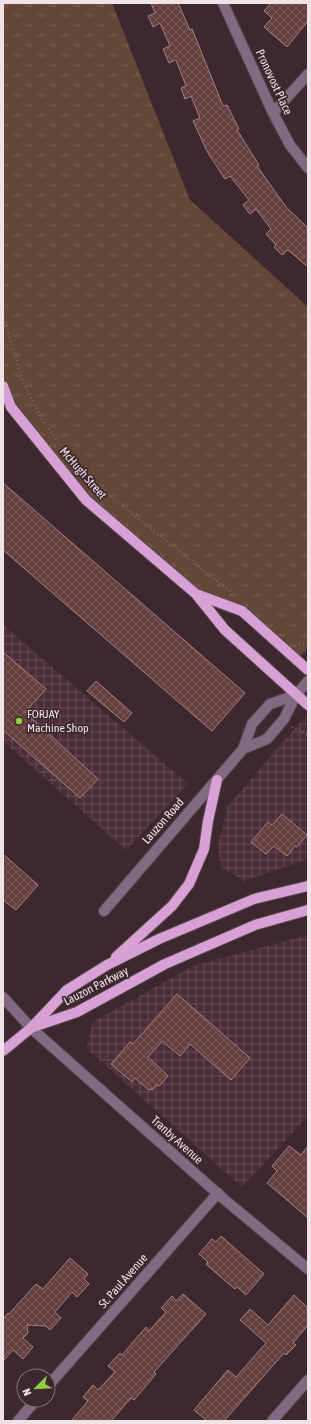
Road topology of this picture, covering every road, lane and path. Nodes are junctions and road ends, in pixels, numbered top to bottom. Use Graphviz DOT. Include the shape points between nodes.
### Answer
graph roads {
  1 [pos="223,3"];
  2 [pos="308,74"];
  3 [pos="273,113"];
  4 [pos="308,168"];
  5 [pos="3,314"];
  6 [pos="3,386"];
  7 [pos="196,594"];
  8 [pos="233,594"];
  9 [pos="293,643"];
  10 [pos="308,645"];
  11 [pos="308,670"];
  12 [pos="308,681"];
  13 [pos="296,695"];
  14 [pos="308,705"];
  15 [pos="293,728"];
  16 [pos="308,736"];
  17 [pos="243,749"];
  18 [pos="217,780"];
  19 [pos="308,886"];
  20 [pos="308,910"];
  21 [pos="104,911"];
  22 [pos="107,965"];
  23 [pos="3,997"];
  24 [pos="32,1028"];
  25 [pos="3,1051"];
  26 [pos="218,1193"];
  27 [pos="308,1269"];
  28 [pos="56,1377"];
  29 [pos="308,1380"];
  30 [pos="29,1408"];
  31 [pos="18,1421"];
  32 [pos="272,1421"];
  1 -- 3 [label="street, Pronovost Place"];
  2 -- 3 [label="street"];
  3 -- 4 [label="street, Pronovost Place" via="290,146"];
  5 -- 8 [label="path" via="22,380 43,422 76,464 104,492"];
  6 -- 7 [label="main road, McHugh Street" via="11,407 86,500"];
  7 -- 11 [label="main road, McHugh Street" via="242,611"];
  7 -- 13 [label="main road, McHugh Street" via="225,630"];
  9 -- 10 [label="path"];
  12 -- 13 [label="street, Lauzon Road"];
  13 -- 14 [label="main road, McHugh Street"];
  13 -- 17 [label="street, Lauzon Road" via="284,719 267,738"];
  13 -- 17 [label="street, Lauzon Road" via="270,704 252,724"];
  15 -- 16 [label="path"];
  17 -- 18 [label="street, Lauzon Road"];
  18 -- 21 [label="street, Lauzon Road"];
  18 -- 22 [label="main road" via="204,849 189,884 172,906"];
  19 -- 22 [label="main road, Lauzon Parkway" via="254,899 159,939"];
  20 -- 24 [label="main road, Lauzon Parkway" via="255,925 165,964 77,1012"];
  22 -- 24 [label="main road, Lauzon Parkway" via="66,990"];
  23 -- 24 [label="street, Tranby Avenue"];
  24 -- 25 [label="main road"];
  24 -- 26 [label="street, Tranby Avenue"];
  26 -- 27 [label="street, Tranby Avenue"];
  26 -- 28 [label="street, St. Paul Avenue"];
  29 -- 32 [label="street"];
  30 -- 31 [label="street"];
}
